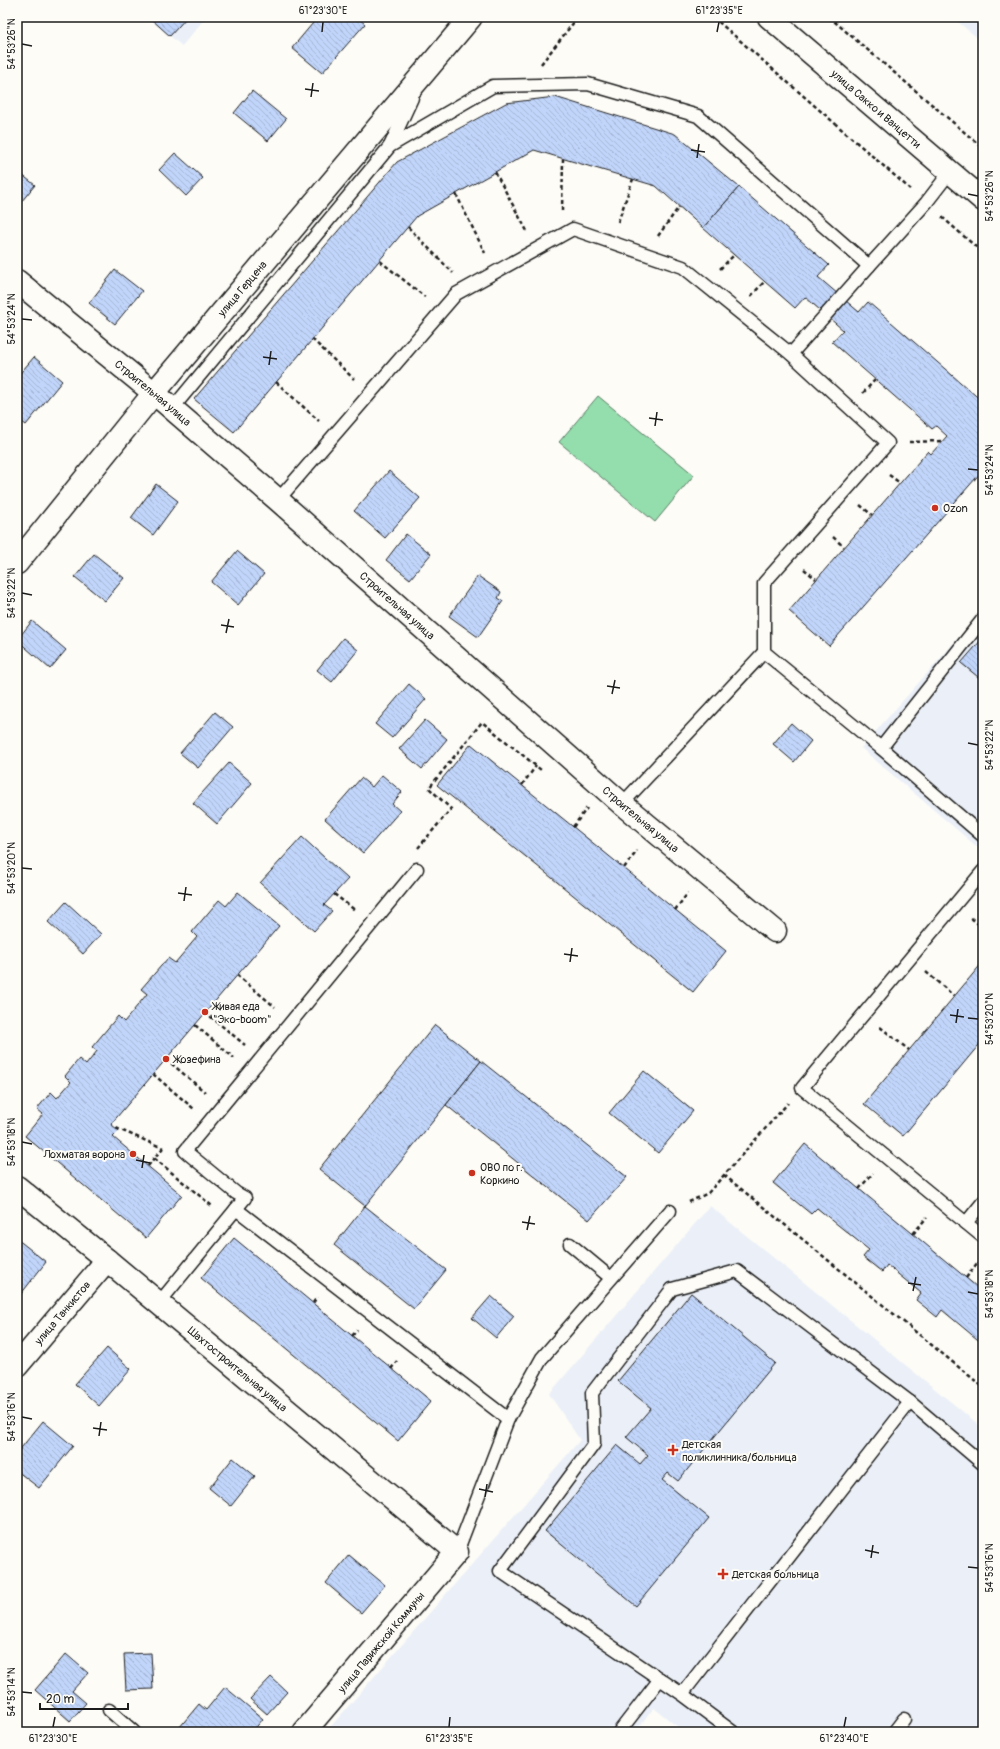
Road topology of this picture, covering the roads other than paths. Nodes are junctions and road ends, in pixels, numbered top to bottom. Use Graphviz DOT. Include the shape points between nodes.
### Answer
graph roads {
  1 [pos="471,17"];
  2 [pos="769,17"];
  3 [pos="421,76"];
  4 [pos="390,146"];
  5 [pos="950,172"];
  6 [pos="983,200"];
  7 [pos="870,266"];
  8 [pos="17,281"];
  9 [pos="791,354"];
  10 [pos="154,394"];
  11 [pos="172,409"];
  12 [pos="278,500"];
  13 [pos="17,563"];
  14 [pos="983,619"];
  15 [pos="764,652"];
  16 [pos="881,748"];
  17 [pos="622,804"];
  18 [pos="983,836"];
  19 [pos="417,869"];
  20 [pos="983,871"];
  21 [pos="775,931"];
  22 [pos="17,1187"];
  23 [pos="983,1202"];
  24 [pos="236,1209"];
  25 [pos="670,1211"];
  26 [pos="966,1223"];
  27 [pos="983,1237"];
  28 [pos="570,1244"];
  29 [pos="107,1260"];
  30 [pos="611,1278"];
  31 [pos="159,1303"];
  32 [pos="17,1366"];
  33 [pos="910,1402"];
  34 [pos="508,1419"];
  35 [pos="983,1464"];
  36 [pos="457,1552"];
  37 [pos="660,1679"];
  38 [pos="682,1694"];
  39 [pos="109,1710"];
  40 [pos="904,1719"];
  41 [pos="134,1732"];
  42 [pos="304,1732"];
  43 [pos="619,1732"];
  44 [pos="733,1732"];
  45 [pos="894,1732"];
  1 -- 3 [label="street, улица Герцена"];
  2 -- 5 [label="street, улица Сакко и Ванцетти"];
  3 -- 4 [label="lane"];
  3 -- 10 [label="street, улица Герцена"];
  4 -- 7 [label="lane" via="493,86 588,84 698,116"];
  4 -- 11 [label="lane"];
  5 -- 6 [label="street, улица Сакко и Ванцетти"];
  5 -- 7 [label="lane"];
  7 -- 9 [label="lane"];
  8 -- 10 [label="street, Строительная улица"];
  9 -- 12 [label="lane" via="683,267 573,228 456,294"];
  9 -- 15 [label="lane" via="888,443 764,583"];
  10 -- 11 [label="street, Строительная улица"];
  10 -- 13 [label="street, улица Герцена"];
  11 -- 12 [label="street, Строительная улица"];
  12 -- 17 [label="street, Строительная улица"];
  14 -- 16 [label="lane"];
  15 -- 16 [label="lane"];
  15 -- 17 [label="lane"];
  16 -- 18 [label="lane"];
  17 -- 21 [label="street, Строительная улица"];
  19 -- 24 [label="lane" via="184,1151 245,1198"];
  20 -- 26 [label="lane" via="802,1088"];
  22 -- 29 [label="street, Шахтостроительная улица"];
  23 -- 26 [label="lane"];
  24 -- 31 [label="lane"];
  24 -- 34 [label="lane"];
  25 -- 30 [label="lane"];
  26 -- 27 [label="lane"];
  28 -- 30 [label="lane"];
  29 -- 31 [label="street, Шахтостроительная улица"];
  29 -- 32 [label="street, улица Танкистов"];
  30 -- 34 [label="lane" via="542,1358"];
  31 -- 36 [label="street, Шахтостроительная улица"];
  33 -- 35 [label="lane"];
  33 -- 37 [label="lane" via="737,1271 672,1289 592,1393 594,1444 500,1571"];
  33 -- 38 [label="lane"];
  34 -- 36 [label="lane"];
  36 -- 42 [label="street, улица Парижской Коммуны"];
  37 -- 38 [label="lane"];
  37 -- 43 [label="lane"];
  38 -- 44 [label="lane"];
  39 -- 41 [label="lane"];
  40 -- 45 [label="lane"];
}
